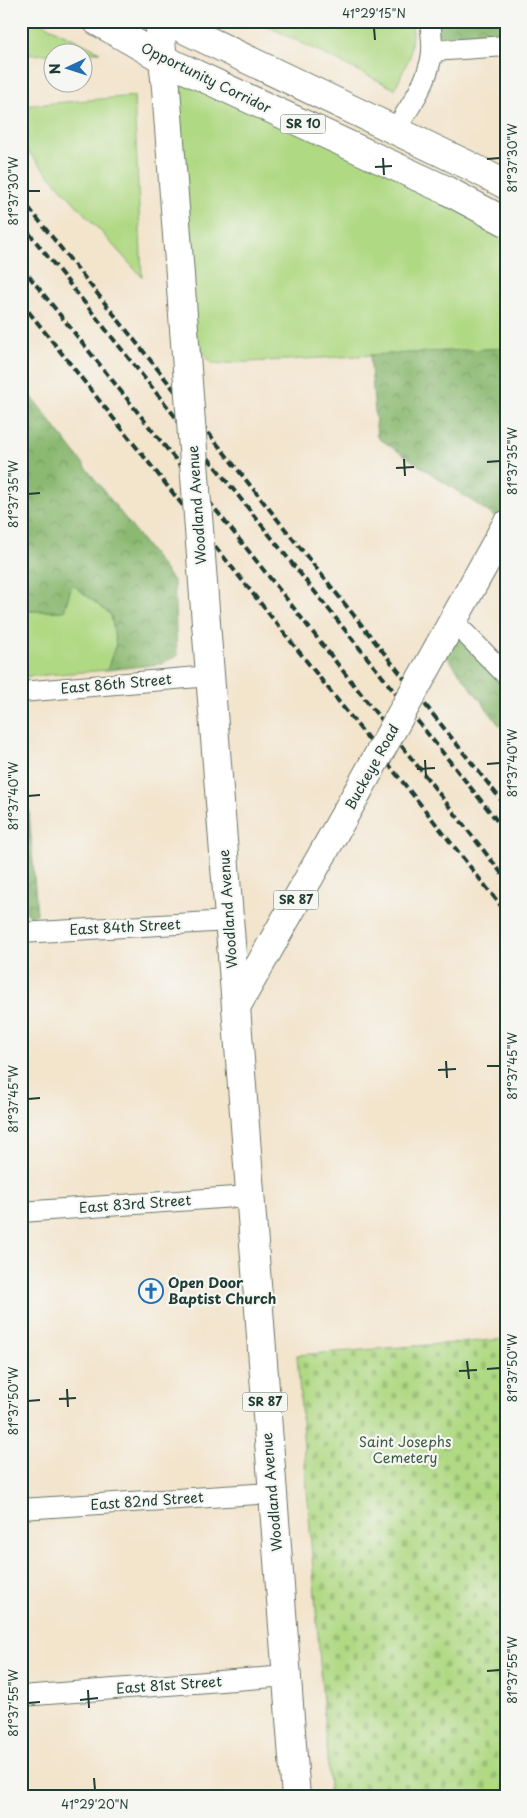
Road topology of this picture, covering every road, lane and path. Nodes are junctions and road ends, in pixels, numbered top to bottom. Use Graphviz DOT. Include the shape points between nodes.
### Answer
graph roads {
  1 [pos="97,21"];
  2 [pos="159,21"];
  3 [pos="167,21"];
  4 [pos="430,21"];
  5 [pos="506,46"];
  6 [pos="432,52"];
  7 [pos="163,59"];
  8 [pos="395,130"];
  9 [pos="506,185"];
  10 [pos="506,222"];
  11 [pos="506,525"];
  12 [pos="453,621"];
  13 [pos="506,675"];
  14 [pos="210,676"];
  15 [pos="21,692"];
  16 [pos="229,921"];
  17 [pos="21,933"];
  18 [pos="236,1008"];
  19 [pos="249,1196"];
  20 [pos="21,1212"];
  21 [pos="272,1493"];
  22 [pos="21,1508"];
  23 [pos="287,1676"];
  24 [pos="21,1696"];
  25 [pos="296,1797"];
  1 -- 7 [label="main road, Opportunity Corridor / SR 10"];
  2 -- 7 [label="main road, Woodland Avenue"];
  3 -- 8 [label="main road, SR 10"];
  4 -- 6 [label="street"];
  5 -- 6 [label="street"];
  6 -- 8 [label="street" via="411,106"];
  7 -- 10 [label="main road, Opportunity Corridor / SR 10" via="444,189"];
  7 -- 14 [label="main road, Woodland Avenue, bridge"];
  8 -- 9 [label="main road, SR 10"];
  11 -- 12 [label="main road, Buckeye Road / SR 87"];
  12 -- 13 [label="street"];
  12 -- 18 [label="main road, Buckeye Road / SR 87, bridge"];
  14 -- 15 [label="street, East 86th Street"];
  14 -- 16 [label="main road, Woodland Avenue"];
  16 -- 17 [label="street, East 84th Street"];
  16 -- 18 [label="main road, Woodland Avenue"];
  18 -- 19 [label="main road, Woodland Avenue / SR 87"];
  19 -- 20 [label="street, East 83rd Street"];
  19 -- 21 [label="main road, Woodland Avenue / SR 87"];
  21 -- 22 [label="street, East 82nd Street"];
  21 -- 23 [label="main road, Woodland Avenue / SR 87"];
  23 -- 24 [label="street, East 81st Street"];
  23 -- 25 [label="main road, Woodland Avenue / SR 87"];
}
